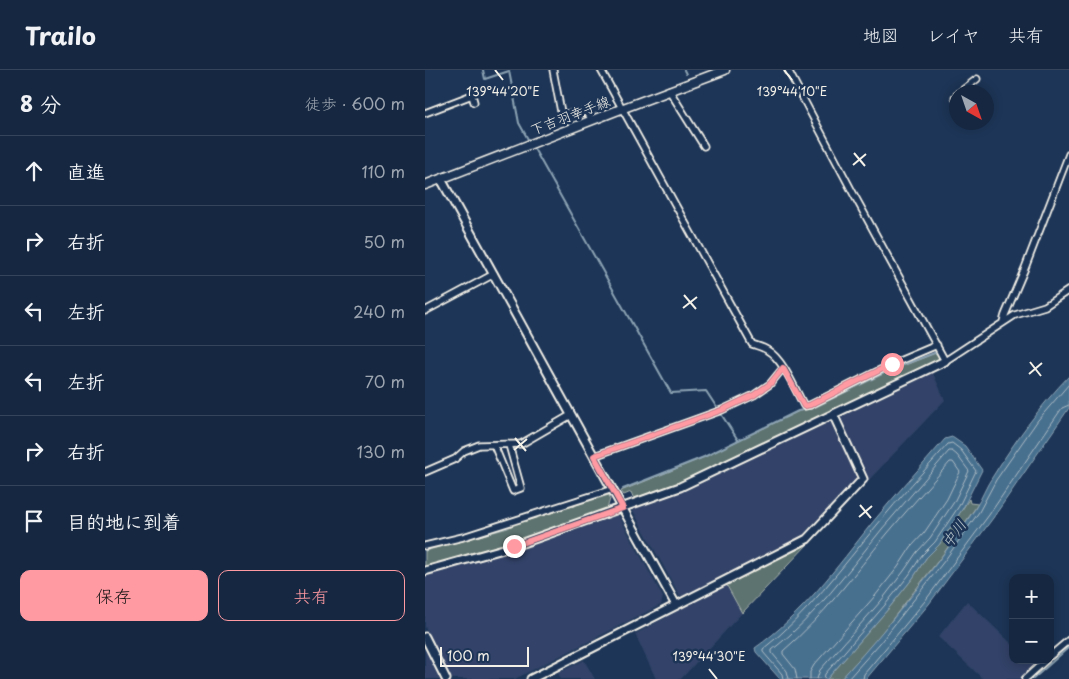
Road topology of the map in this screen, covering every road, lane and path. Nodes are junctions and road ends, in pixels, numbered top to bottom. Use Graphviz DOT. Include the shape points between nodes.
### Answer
graph roads {
  1 [pos="553,70"];
  2 [pos="601,70"];
  3 [pos="725,70"];
  4 [pos="787,70"];
  5 [pos="977,79"];
  6 [pos="970,85"];
  7 [pos="669,90"];
  8 [pos="474,102"];
  9 [pos="621,108"];
  10 [pos="425,113"];
  11 [pos="592,120"];
  12 [pos="704,146"];
  13 [pos="1069,154"];
  14 [pos="441,179"];
  15 [pos="425,185"];
  16 [pos="493,274"];
  17 [pos="1069,290"];
  18 [pos="425,311"];
  19 [pos="1003,322"];
  20 [pos="937,345"];
  21 [pos="945,361"];
  22 [pos="783,368"];
  23 [pos="833,414"];
  24 [pos="571,415"];
  25 [pos="494,445"];
  26 [pos="509,445"];
  27 [pos="594,456"];
  28 [pos="425,472"];
  29 [pos="613,489"];
  30 [pos="623,508"];
  31 [pos="425,546"];
  32 [pos="425,571"];
  33 [pos="676,605"];
  34 [pos="425,636"];
  35 [pos="1069,640"];
  36 [pos="1054,653"];
  37 [pos="1042,664"];
  38 [pos="446,679"];
  39 [pos="531,679"];
  40 [pos="1025,679"];
  1 -- 11 [label="street" via="561,112 587,112"];
  2 -- 9 [label="street"];
  3 -- 7 [label="main road, 下吉羽幸手線"];
  4 -- 20 [label="street"];
  5 -- 6 [label="street"];
  7 -- 9 [label="main road, 下吉羽幸手線"];
  7 -- 12 [label="street"];
  8 -- 10 [label="street" via="472,95"];
  9 -- 11 [label="main road, 下吉羽幸手線"];
  9 -- 22 [label="street" via="752,344 767,349"];
  11 -- 14 [label="main road, 下吉羽幸手線"];
  13 -- 19 [label="street"];
  14 -- 15 [label="main road, 下吉羽幸手線"];
  14 -- 16 [label="street"];
  16 -- 18 [label="street"];
  16 -- 24 [label="street"];
  17 -- 19 [label="street" via="1045,306"];
  19 -- 21 [label="street"];
  20 -- 21 [label="street"];
  20 -- 22 [label="street" via="804,406"];
  21 -- 23 [label="street"];
  22 -- 27 [label="street" via="770,384 722,410"];
  23 -- 30 [label="street" via="680,487"];
  23 -- 33 [label="street" via="863,479 807,539"];
  24 -- 26 [label="street" via="521,444"];
  24 -- 27 [label="street"];
  25 -- 26 [label="street"];
  25 -- 26 [label="street" via="513,491 521,488"];
  25 -- 28 [label="street" via="479,445"];
  27 -- 29 [label="street"];
  29 -- 30 [label="street"];
  29 -- 31 [label="street"];
  30 -- 32 [label="street" via="514,546"];
  30 -- 33 [label="street"];
  33 -- 39 [label="street"];
  34 -- 38 [label="street"];
  35 -- 36 [label="street"];
  37 -- 40 [label="street"];
}
